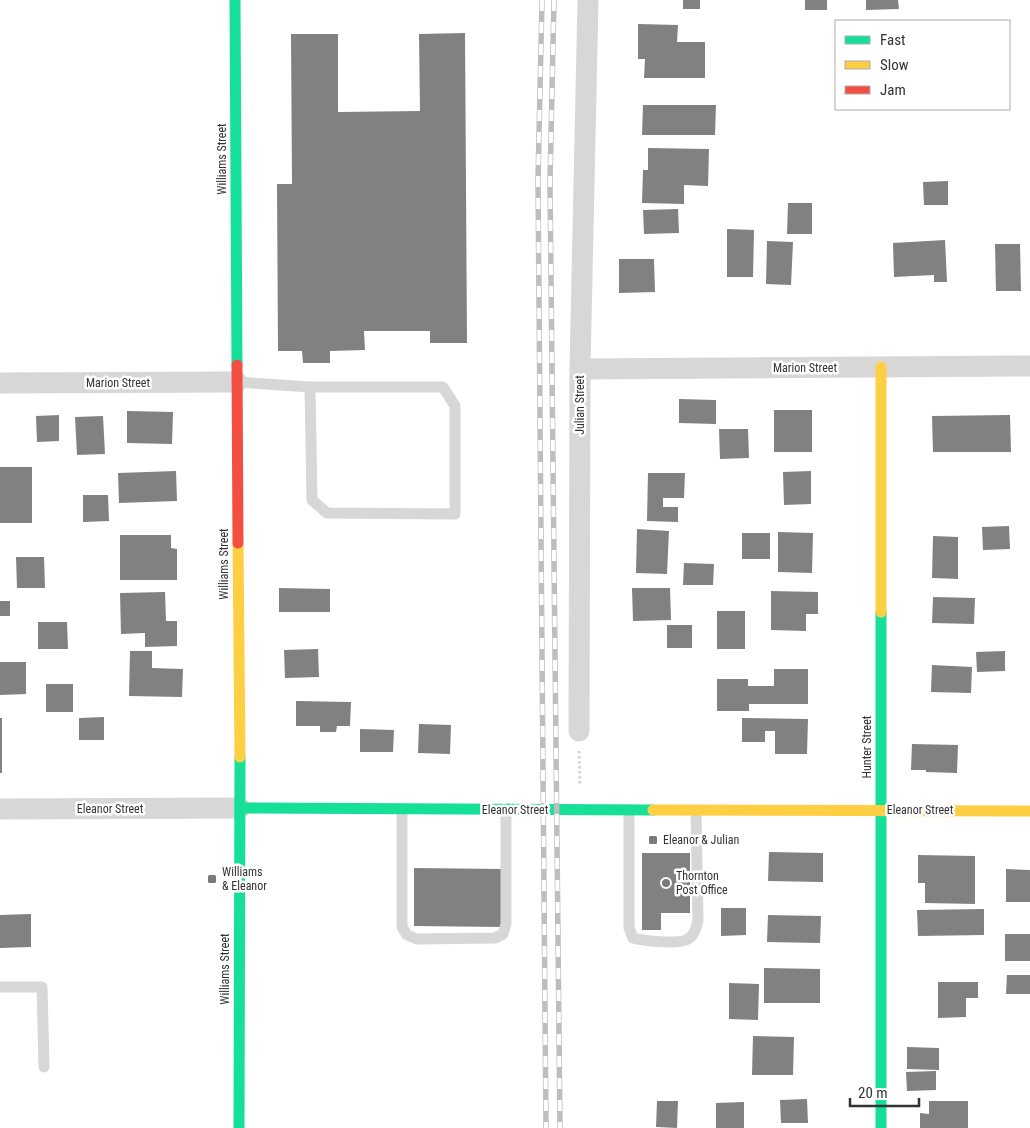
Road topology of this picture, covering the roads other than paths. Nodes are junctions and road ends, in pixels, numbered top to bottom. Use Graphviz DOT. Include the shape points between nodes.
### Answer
graph roads {
  1 [pos="235,0"];
  2 [pos="588,0"];
  3 [pos="1030,366"];
  4 [pos="881,367"];
  5 [pos="580,369"];
  6 [pos="237,382"];
  7 [pos="0,383"];
  8 [pos="310,387"];
  9 [pos="579,731"];
  10 [pos="240,808"];
  11 [pos="0,809"];
  12 [pos="402,809"];
  13 [pos="506,810"];
  14 [pos="629,810"];
  15 [pos="696,810"];
  16 [pos="881,810"];
  17 [pos="1030,810"];
  18 [pos="0,987"];
  19 [pos="44,1067"];
  20 [pos="239,1128"];
  21 [pos="881,1128"];
  1 -- 6 [label="street, Williams Street"];
  2 -- 5 [label="street, Julian Street"];
  3 -- 4 [label="street, Marion Street"];
  4 -- 5 [label="street, Marion Street"];
  4 -- 16 [label="street, Hunter Street"];
  5 -- 9 [label="street, Julian Street"];
  6 -- 7 [label="street, Marion Street"];
  6 -- 8 [label="lane"];
  6 -- 10 [label="street, Williams Street"];
  8 -- 8 [label="lane" via="443,387 454,406 454,514 327,513 312,500"];
  10 -- 11 [label="street, Eleanor Street"];
  10 -- 12 [label="street, Eleanor Street"];
  10 -- 20 [label="street, Williams Street"];
  12 -- 13 [label="street, Eleanor Street"];
  12 -- 13 [label="lane" via="402,927 407,935 417,939 495,938 503,934 506,924"];
  13 -- 14 [label="street, Eleanor Street"];
  14 -- 15 [label="street, Eleanor Street"];
  14 -- 15 [label="lane" via="629,928 633,938 647,942 685,941 694,934 698,920"];
  15 -- 16 [label="street, Eleanor Street"];
  16 -- 17 [label="street, Eleanor Street"];
  16 -- 21 [label="street, Hunter Street"];
  18 -- 19 [label="lane" via="42,986"];
}
